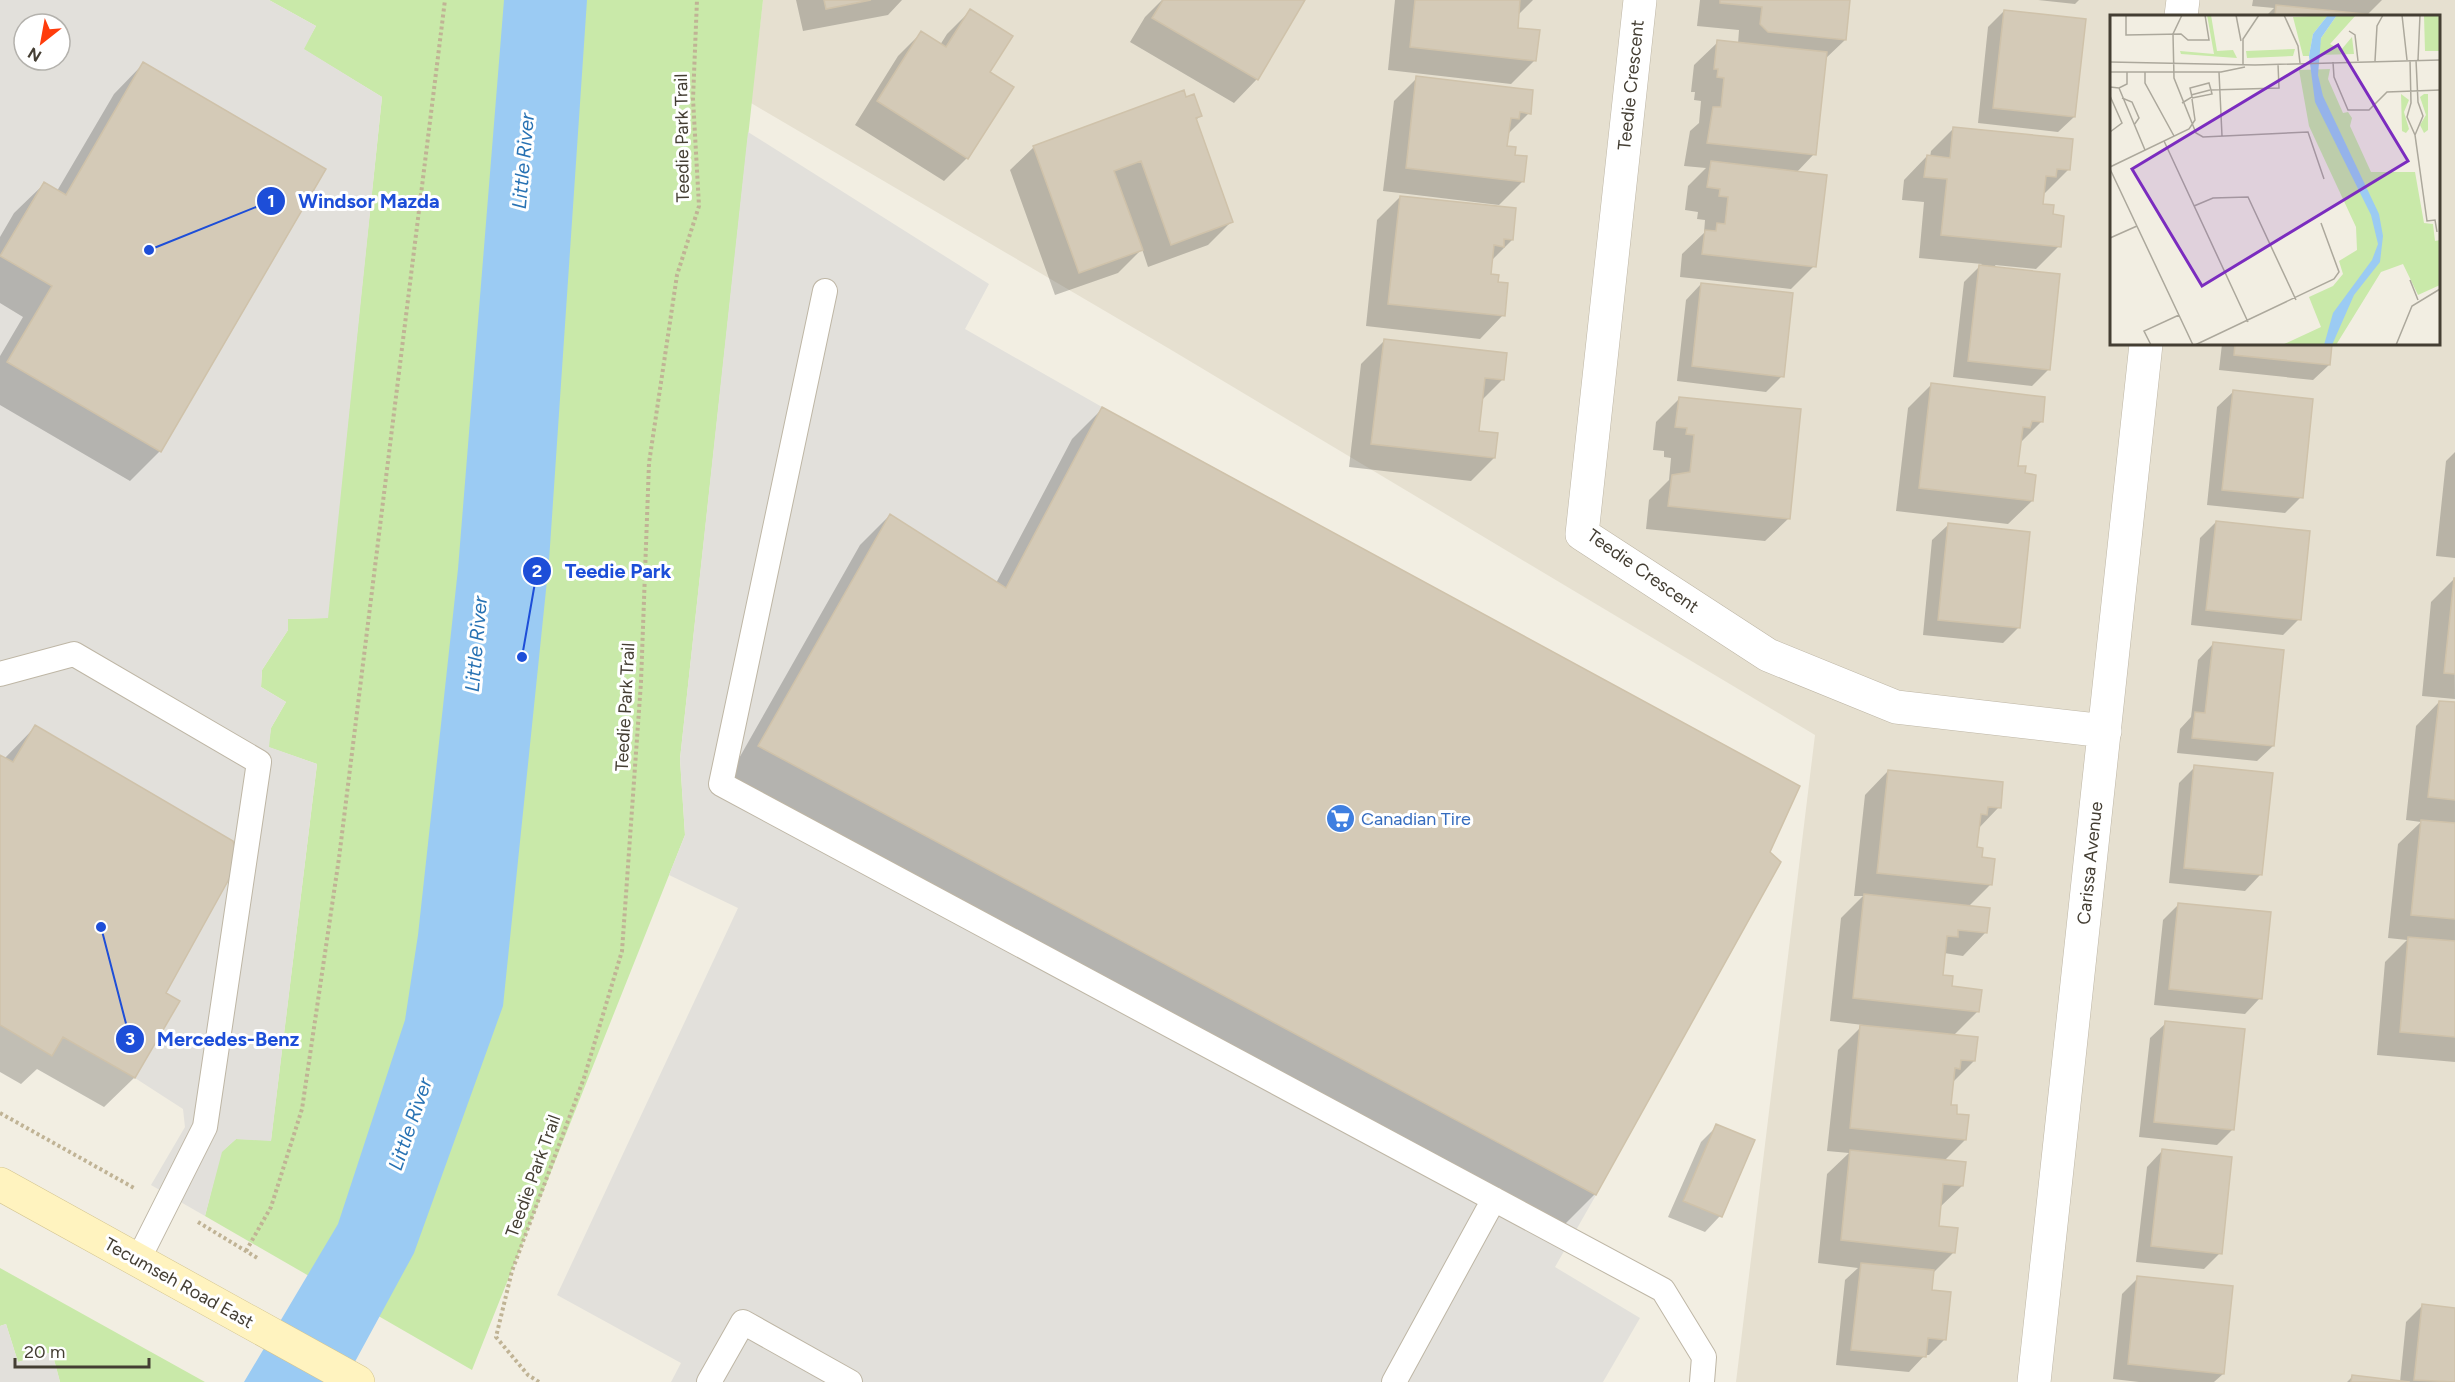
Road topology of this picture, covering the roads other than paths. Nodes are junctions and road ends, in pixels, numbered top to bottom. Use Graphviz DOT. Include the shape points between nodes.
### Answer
graph roads {
  1 [pos="1640,0"];
  2 [pos="2183,0"];
  3 [pos="2181,15"];
  4 [pos="825,291"];
  5 [pos="2146,345"];
  6 [pos="0,674"];
  7 [pos="2104,731"];
  8 [pos="0,1184"];
  9 [pos="1494,1199"];
  10 [pos="138,1260"];
  11 [pos="358,1382"];
  12 [pos="709,1382"];
  13 [pos="850,1382"];
  14 [pos="1394,1382"];
  15 [pos="1702,1382"];
  16 [pos="2034,1382"];
  1 -- 7 [label="street, Teedie Crescent" via="1582,534 1768,655 1896,707"];
  2 -- 3 [label="street"];
  4 -- 9 [label="lane" via="721,784"];
  5 -- 7 [label="street, Carissa Avenue"];
  6 -- 10 [label="lane" via="74,654 259,762 205,1127"];
  7 -- 16 [label="street, Carissa Avenue"];
  8 -- 10 [label="main road, Tecumseh Road East"];
  9 -- 14 [label="lane"];
  9 -- 15 [label="lane" via="1663,1290 1704,1357"];
  10 -- 11 [label="main road, Tecumseh Road East"];
  12 -- 13 [label="lane" via="743,1322"];
}
